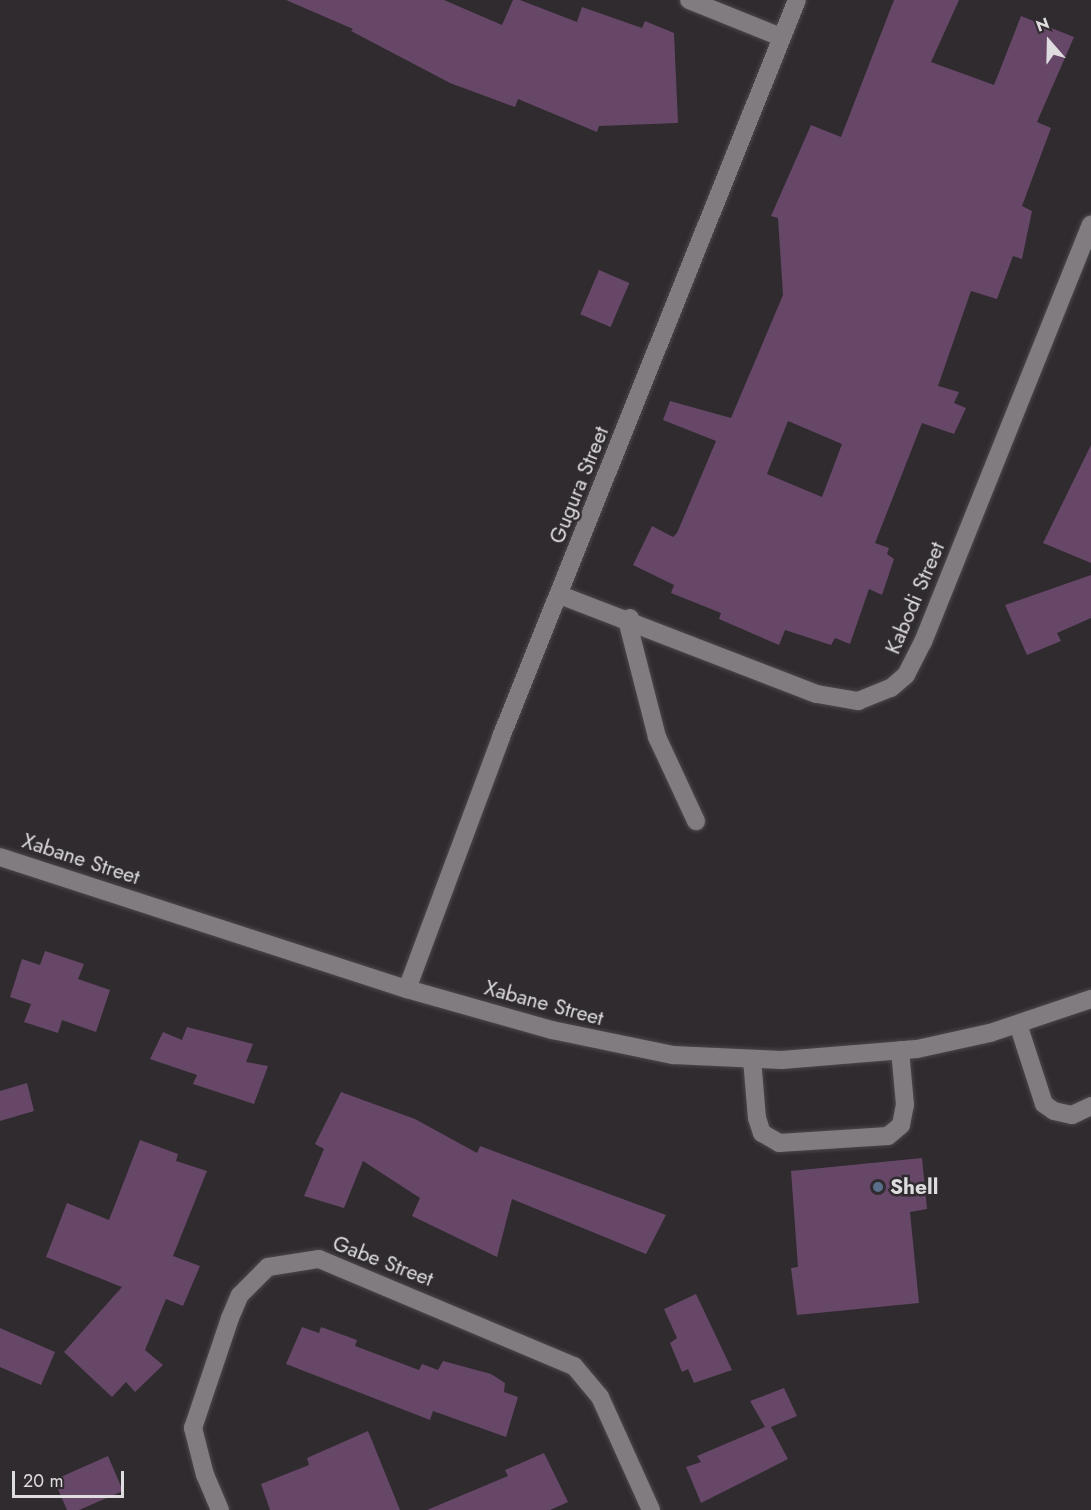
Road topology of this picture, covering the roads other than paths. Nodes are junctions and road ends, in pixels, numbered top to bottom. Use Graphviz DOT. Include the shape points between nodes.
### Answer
graph roads {
  1 [pos="689,0"];
  2 [pos="796,0"];
  3 [pos="781,37"];
  4 [pos="1091,225"];
  5 [pos="560,595"];
  6 [pos="628,619"];
  7 [pos="696,821"];
  8 [pos="0,857"];
  9 [pos="407,989"];
  10 [pos="1091,999"];
  11 [pos="1018,1024"];
  12 [pos="900,1050"];
  13 [pos="752,1059"];
  14 [pos="1091,1106"];
  15 [pos="220,1510"];
  16 [pos="651,1510"];
  1 -- 3 [label="street"];
  2 -- 3 [label="street, Gugura Street"];
  3 -- 5 [label="street, Gugura Street"];
  4 -- 6 [label="street, Kabodi Street" via="919,651 906,675 891,688 858,701 817,694"];
  5 -- 6 [label="street, Kabodi Street"];
  5 -- 9 [label="street, Gugura Street" via="501,737"];
  6 -- 7 [label="street" via="657,737"];
  8 -- 9 [label="street, Xabane Street"];
  9 -- 13 [label="street, Xabane Street" via="626,1047"];
  10 -- 11 [label="street, Xabane Street"];
  11 -- 12 [label="street, Xabane Street"];
  11 -- 14 [label="street" via="1044,1104 1054,1111 1072,1114"];
  12 -- 13 [label="street, Xabane Street"];
  12 -- 13 [label="street" via="905,1105 901,1125 888,1136 779,1143 762,1133 757,1118"];
  15 -- 16 [label="street, Gabe Street" via="196,1444 193,1428 197,1408 240,1295 268,1267 301,1259 319,1259 574,1366 600,1397"];
}
